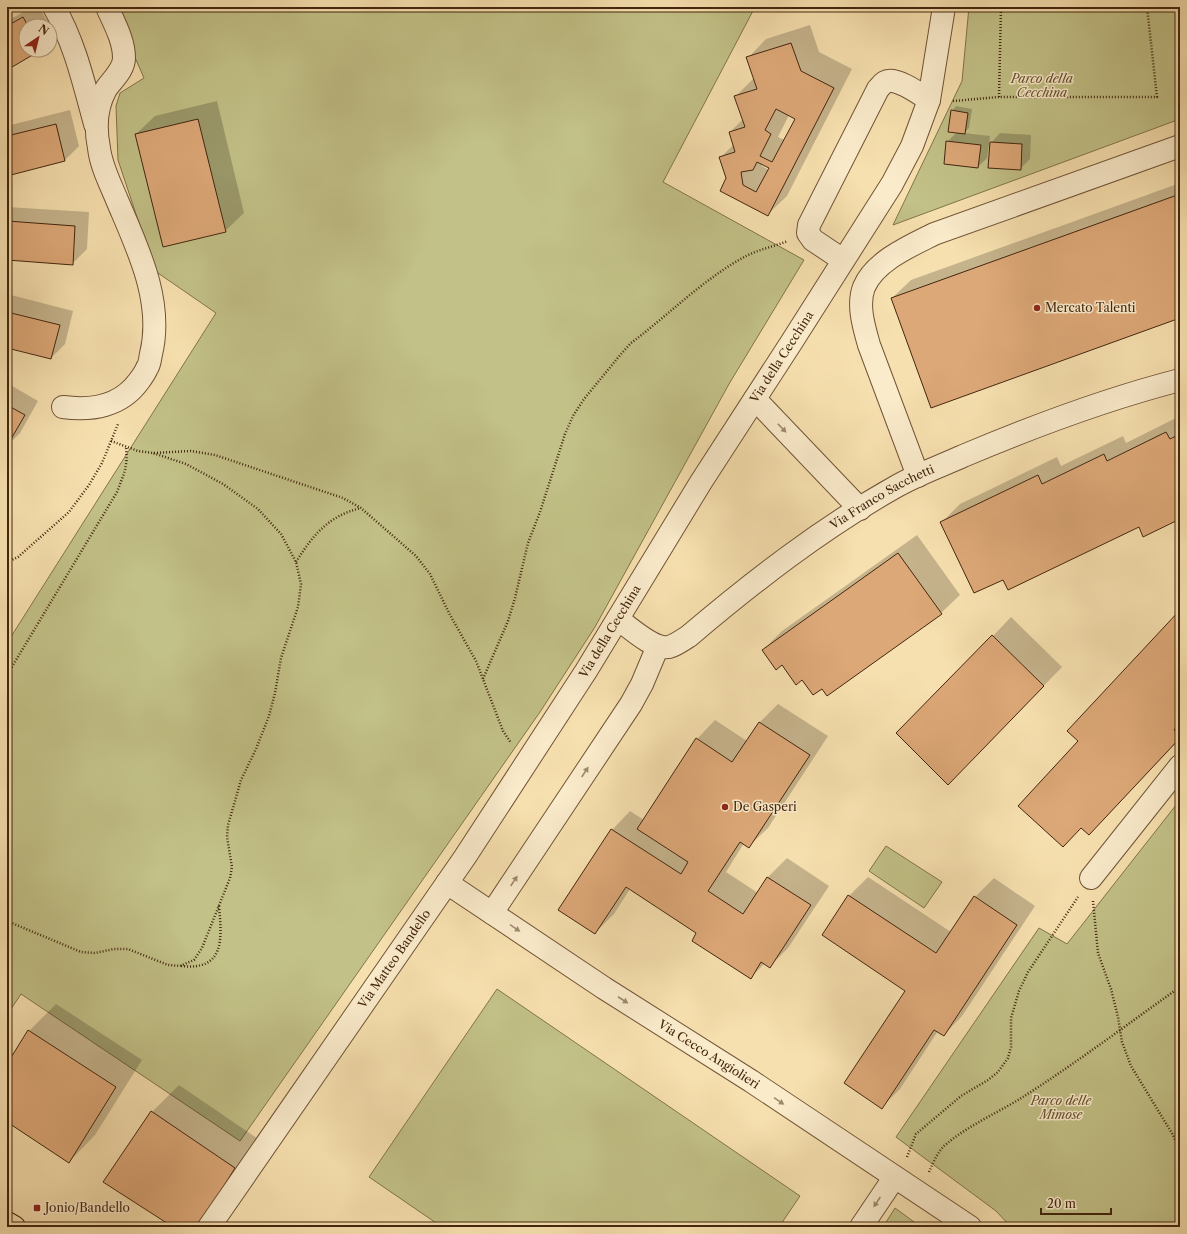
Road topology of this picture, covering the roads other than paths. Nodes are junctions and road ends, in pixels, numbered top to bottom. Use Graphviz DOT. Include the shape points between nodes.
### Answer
graph roads {
  1 [pos="107,7"];
  2 [pos="944,7"];
  3 [pos="62,12"];
  4 [pos="929,100"];
  5 [pos="97,130"];
  6 [pos="1180,146"];
  7 [pos="843,260"];
  8 [pos="1180,380"];
  9 [pos="755,399"];
  10 [pos="63,408"];
  11 [pos="918,476"];
  12 [pos="860,509"];
  13 [pos="618,619"];
  14 [pos="658,646"];
  15 [pos="574,688"];
  16 [pos="1180,766"];
  17 [pos="1091,878"];
  18 [pos="447,883"];
  19 [pos="492,913"];
  20 [pos="894,1178"];
  21 [pos="7,1222"];
  22 [pos="14,1227"];
  23 [pos="209,1227"];
  24 [pos="861,1227"];
  25 [pos="970,1227"];
  1 -- 5 [label="street" via="122,43 125,60 106,89 99,108"];
  2 -- 4 [label="street, Via della Cecchina"];
  3 -- 5 [label="street"];
  4 -- 7 [label="street, Via della Cecchina" via="918,132 899,172"];
  4 -- 7 [label="street" via="892,80 884,82 878,89 809,225 808,233 813,240"];
  5 -- 10 [label="street" via="106,175 137,246 150,284 155,317 154,344 148,368 134,387 118,401 97,408"];
  6 -- 11 [label="street" via="934,234 905,248 872,274 864,288 861,303 863,324"];
  7 -- 9 [label="street, Via della Cecchina"];
  8 -- 11 [label="street, Via Franco Sacchetti" via="1114,399 1032,428"];
  9 -- 12 [label="street, one-way"];
  9 -- 13 [label="street, Via della Cecchina"];
  11 -- 12 [label="street, Via Franco Sacchetti" via="898,485"];
  12 -- 14 [label="street, Via Franco Sacchetti" via="810,540 689,636 669,647"];
  13 -- 14 [label="street"];
  13 -- 15 [label="street, Via della Cecchina"];
  19 -- 14 [label="street, one-way" via="631,704"];
  15 -- 18 [label="street, Via Matteo Bandello"];
  16 -- 17 [label="street"];
  18 -- 19 [label="street, Via Cecco Angiolieri"];
  18 -- 23 [label="street, Via Matteo Bandello"];
  19 -- 20 [label="street, Via Cecco Angiolieri, one-way"];
  20 -- 24 [label="street, one-way"];
  20 -- 25 [label="street, Via Cecco Angiolieri"];
  21 -- 22 [label="main road"];
}
